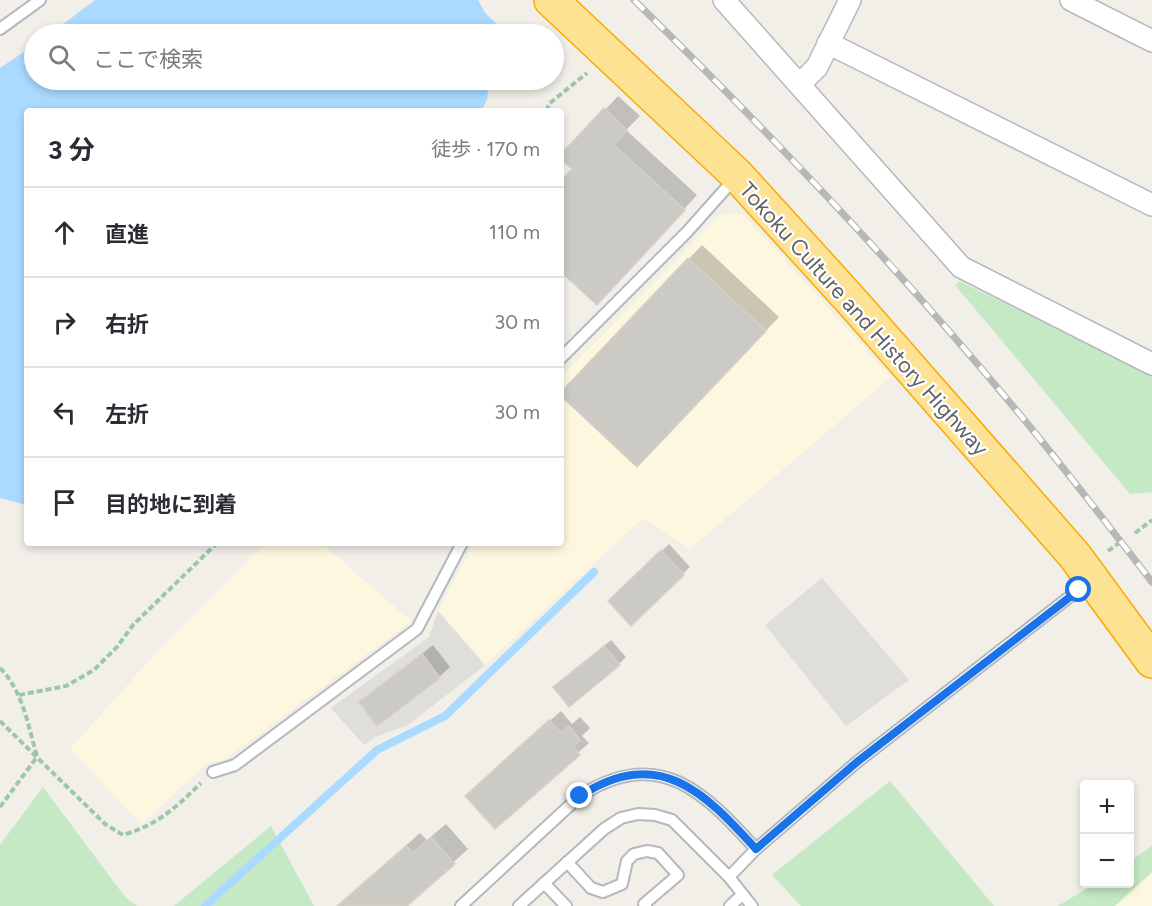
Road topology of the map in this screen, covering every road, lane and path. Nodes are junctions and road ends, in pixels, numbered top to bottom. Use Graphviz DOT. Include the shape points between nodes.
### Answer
graph roads {
  1 [pos="40,0"];
  2 [pos="551,0"];
  3 [pos="724,0"];
  4 [pos="850,0"];
  5 [pos="1071,0"];
  6 [pos="0,29"];
  7 [pos="1152,41"];
  8 [pos="828,43"];
  9 [pos="610,54"];
  10 [pos="800,84"];
  11 [pos="548,108"];
  12 [pos="737,176"];
  13 [pos="1152,205"];
  14 [pos="564,355"];
  15 [pos="1152,363"];
  16 [pos="1152,520"];
  17 [pos="1135,533"];
  18 [pos="214,546"];
  19 [pos="460,546"];
  20 [pos="1093,579"];
  21 [pos="1152,661"];
  22 [pos="0,668"];
  23 [pos="19,695"];
  24 [pos="0,721"];
  25 [pos="37,757"];
  26 [pos="213,772"];
  27 [pos="0,807"];
  28 [pos="756,849"];
  29 [pos="567,862"];
  30 [pos="729,877"];
  31 [pos="544,883"];
  32 [pos="742,895"];
  33 [pos="460,906"];
  34 [pos="519,906"];
  35 [pos="566,906"];
  36 [pos="646,906"];
  37 [pos="730,906"];
  38 [pos="752,906"];
  1 -- 6 [label="lane"];
  2 -- 9 [label="highway, Tokoku Culture and History Highway"];
  3 -- 10 [label="street"];
  4 -- 8 [label="street"];
  5 -- 7 [label="street"];
  8 -- 10 [label="street" via="817,67"];
  8 -- 13 [label="street"];
  9 -- 11 [label="path"];
  9 -- 12 [label="highway, Tokoku Culture and History Highway"];
  10 -- 15 [label="street" via="961,267"];
  12 -- 14 [label="lane"];
  12 -- 20 [label="highway, Tokoku Culture and History Highway" via="856,306"];
  16 -- 17 [label="path"];
  18 -- 23 [label="path" via="133,624 94,670 66,686"];
  19 -- 26 [label="lane" via="417,629 235,765"];
  20 -- 21 [label="highway, Tokoku Culture and History Highway"];
  20 -- 28 [label="lane" via="866,755"];
  22 -- 23 [label="path"];
  23 -- 25 [label="path"];
  24 -- 25 [label="path"];
  25 -- 26 [label="path" via="105,824 123,835 164,819"];
  25 -- 27 [label="path"];
  28 -- 30 [label="lane"];
  28 -- 33 [label="lane" via="698,791 655,775 614,779 580,796"];
  29 -- 30 [label="lane" via="621,818 655,815 672,820"];
  29 -- 31 [label="lane"];
  29 -- 36 [label="lane" via="591,888 603,892 622,884 627,861 634,854 658,853 678,875"];
  30 -- 32 [label="lane"];
  31 -- 34 [label="lane"];
  31 -- 35 [label="lane"];
  32 -- 37 [label="lane"];
  32 -- 38 [label="lane"];
}
